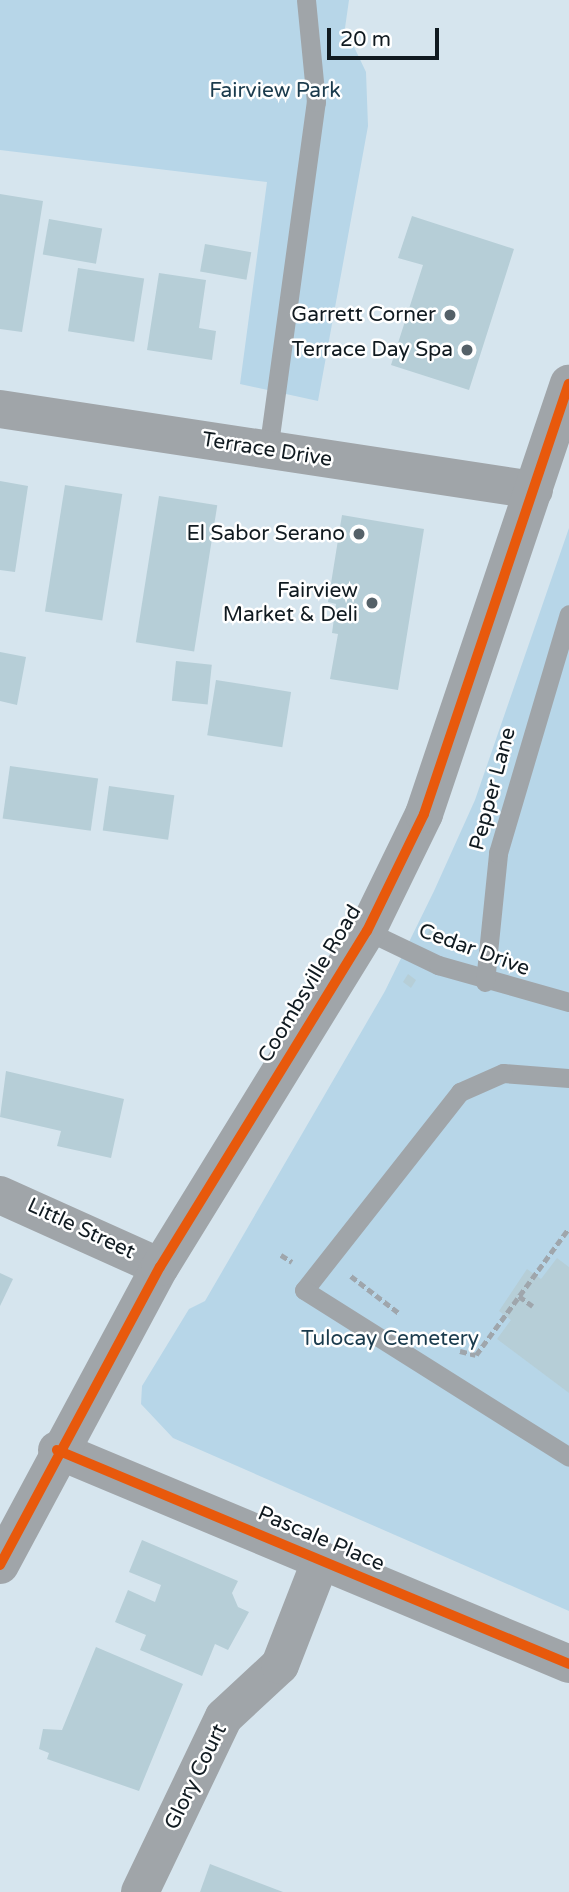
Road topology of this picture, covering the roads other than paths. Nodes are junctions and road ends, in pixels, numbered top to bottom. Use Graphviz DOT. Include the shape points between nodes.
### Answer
graph roads {
  1 [pos="306,0"];
  2 [pos="569,384"];
  3 [pos="0,409"];
  4 [pos="268,451"];
  5 [pos="534,490"];
  6 [pos="569,614"];
  7 [pos="367,931"];
  8 [pos="485,982"];
  9 [pos="569,1002"];
  10 [pos="569,1078"];
  11 [pos="0,1195"];
  12 [pos="160,1266"];
  13 [pos="57,1450"];
  14 [pos="569,1457"];
  15 [pos="321,1560"];
  16 [pos="0,1564"];
  17 [pos="569,1664"];
  18 [pos="140,1892"];
  1 -- 4 [label="lane" via="316,102"];
  2 -- 5 [label="street, Coombsville Road"];
  3 -- 4 [label="street, Terrace Drive"];
  4 -- 5 [label="street, Terrace Drive"];
  5 -- 7 [label="street, Coombsville Road" via="424,814"];
  6 -- 8 [label="lane, Pepper Lane" via="498,853"];
  7 -- 8 [label="lane, Cedar Drive"];
  7 -- 12 [label="street, Coombsville Road"];
  8 -- 9 [label="lane, Cedar Drive"];
  10 -- 14 [label="lane" via="503,1073 460,1092 304,1290"];
  11 -- 12 [label="street, Little Street"];
  12 -- 13 [label="street, Coombsville Road"];
  13 -- 15 [label="street, Pascale Place"];
  13 -- 16 [label="street, Coombsville Road"];
  15 -- 17 [label="street, Pascale Place"];
  15 -- 18 [label="street, Glory Court" via="280,1665 224,1717"];
}
